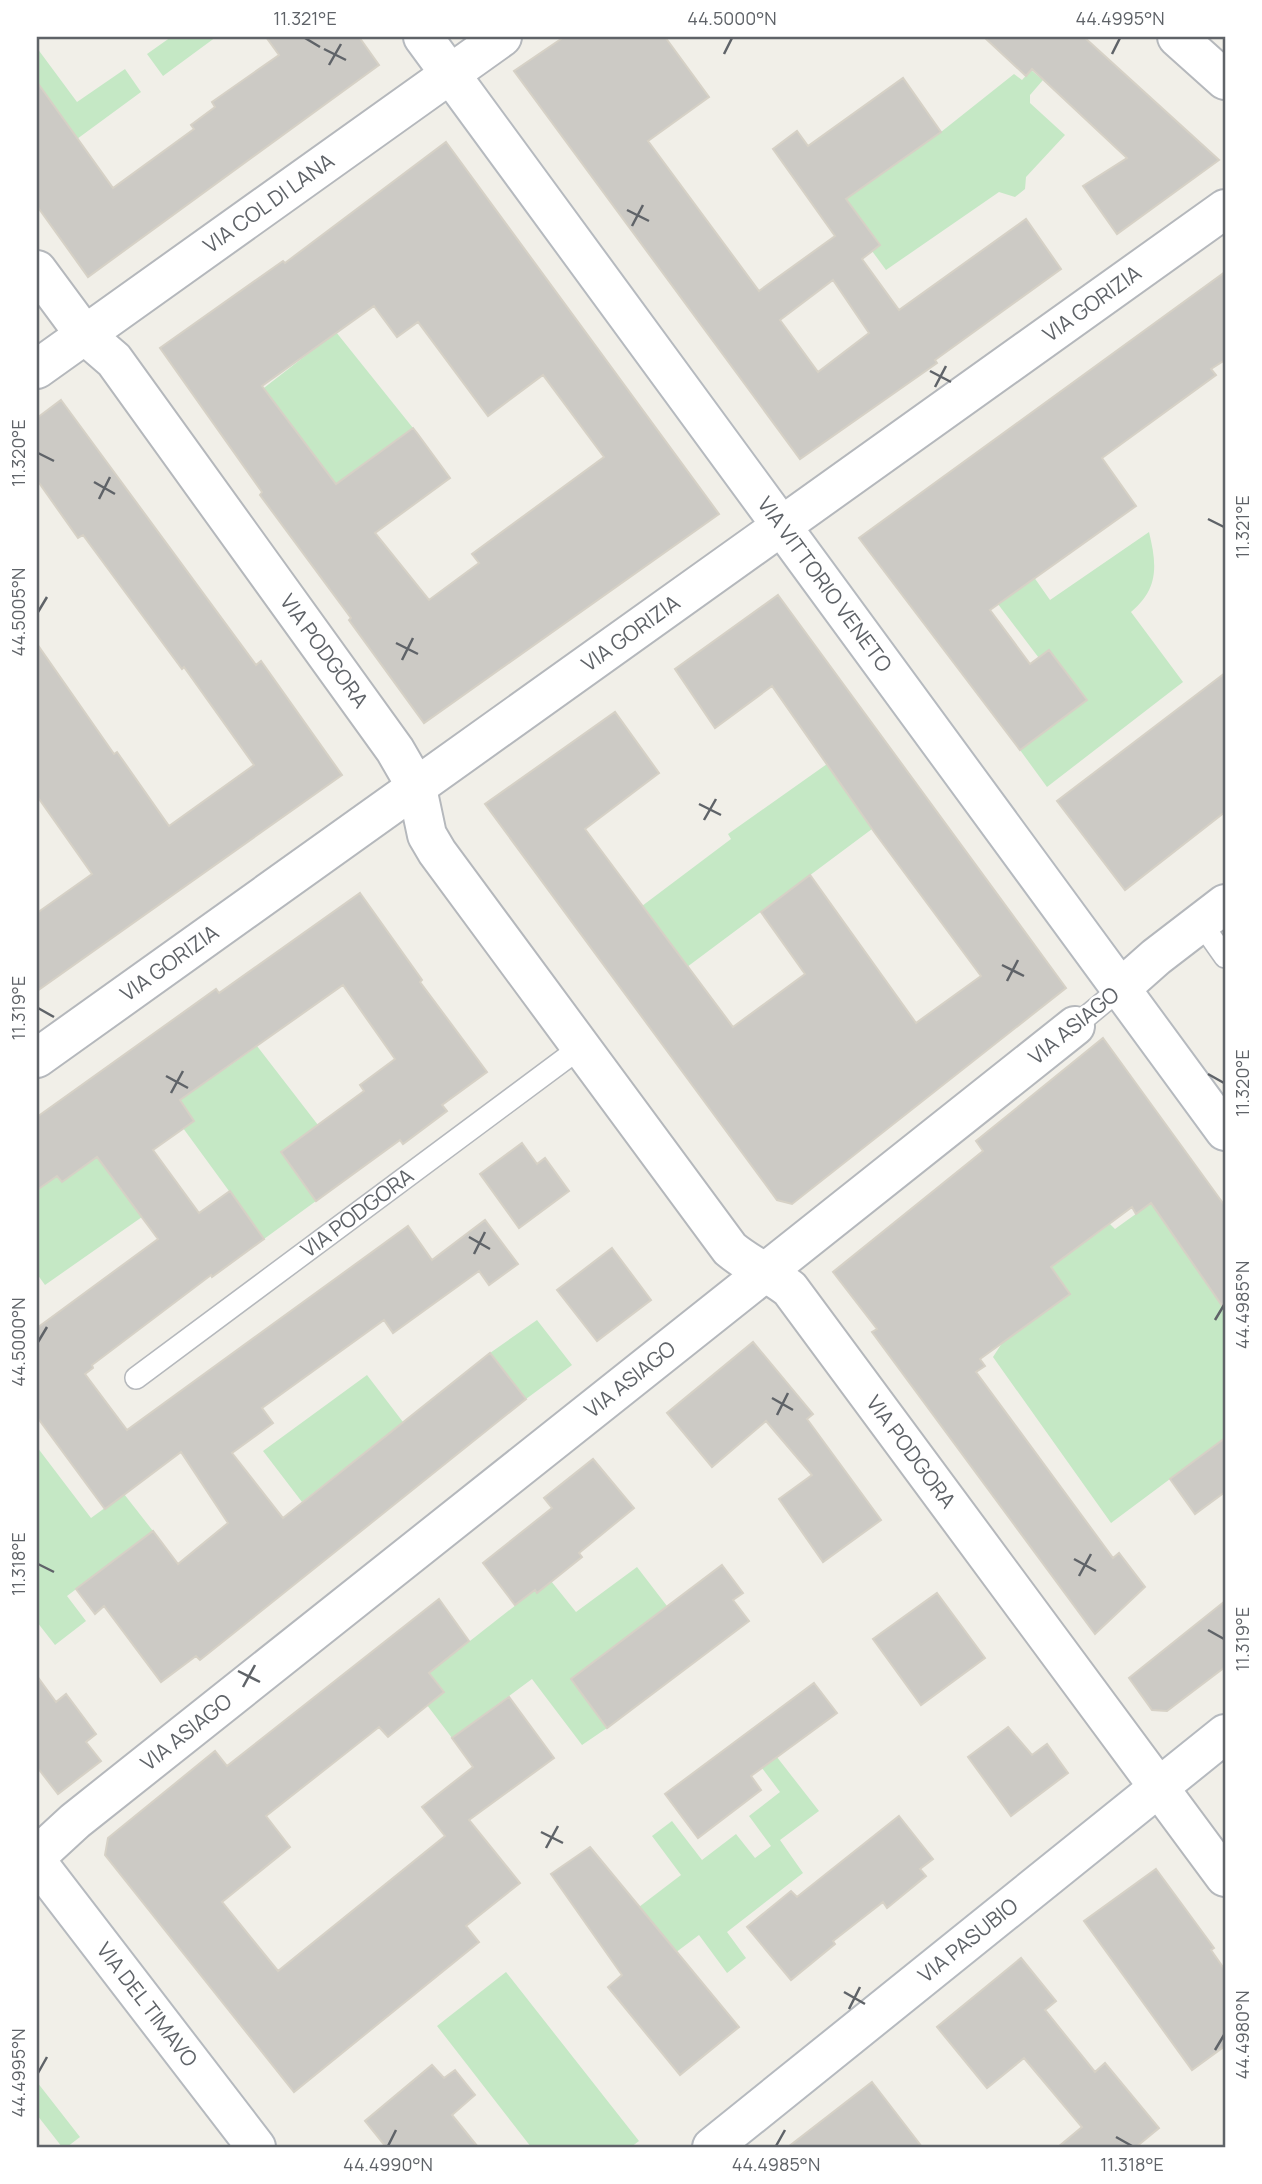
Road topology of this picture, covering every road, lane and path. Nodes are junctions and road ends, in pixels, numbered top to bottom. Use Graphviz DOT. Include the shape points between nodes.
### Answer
graph roads {
  1 [pos="424,37"];
  2 [pos="502,37"];
  3 [pos="1177,37"];
  4 [pos="451,74"];
  5 [pos="1225,80"];
  6 [pos="1225,209"];
  7 [pos="37,270"];
  8 [pos="85,335"];
  9 [pos="37,369"];
  10 [pos="783,527"];
  11 [pos="417,788"];
  12 [pos="1213,914"];
  13 [pos="1225,957"];
  14 [pos="1121,988"];
  15 [pos="1075,1026"];
  16 [pos="581,1047"];
  17 [pos="37,1058"];
  18 [pos="1225,1131"];
  19 [pos="764,1272"];
  20 [pos="136,1378"];
  21 [pos="1225,1734"];
  22 [pos="1158,1787"];
  23 [pos="37,1856"];
  24 [pos="37,1862"];
  25 [pos="1225,1877"];
  26 [pos="257,2147"];
  27 [pos="712,2147"];
  1 -- 4 [label="street, VIA VITTORIO VENETO"];
  2 -- 4 [label="street, VIA COL DI LANA"];
  3 -- 5 [label="street"];
  4 -- 8 [label="street, VIA COL DI LANA"];
  4 -- 10 [label="street, VIA VITTORIO VENETO"];
  6 -- 10 [label="street, VIA GORIZIA"];
  7 -- 8 [label="street, VIA PODGORA"];
  8 -- 9 [label="street, VIA COL DI LANA"];
  8 -- 11 [label="street, VIA PODGORA" via="114,360 387,738"];
  10 -- 11 [label="street, VIA GORIZIA"];
  10 -- 14 [label="street, VIA VITTORIO VENETO"];
  11 -- 16 [label="street, VIA PODGORA" via="427,835 437,852"];
  11 -- 17 [label="street, VIA GORIZIA"];
  12 -- 13 [label="lane"];
  12 -- 14 [label="street, VIA ASIAGO"];
  14 -- 15 [label="lane, VIA ASIAGO"];
  14 -- 18 [label="street, VIA VITTORIO VENETO"];
  15 -- 19 [label="street, VIA ASIAGO"];
  16 -- 19 [label="street, VIA PODGORA" via="730,1249"];
  16 -- 20 [label="lane, VIA PODGORA"];
  19 -- 22 [label="street, VIA PODGORA" via="790,1289"];
  19 -- 23 [label="street, VIA ASIAGO"];
  21 -- 22 [label="street, VIA PASUBIO"];
  22 -- 25 [label="street, VIA PODGORA"];
  22 -- 27 [label="street, VIA PASUBIO"];
  24 -- 26 [label="street, VIA DEL TIMAVO"];
}
